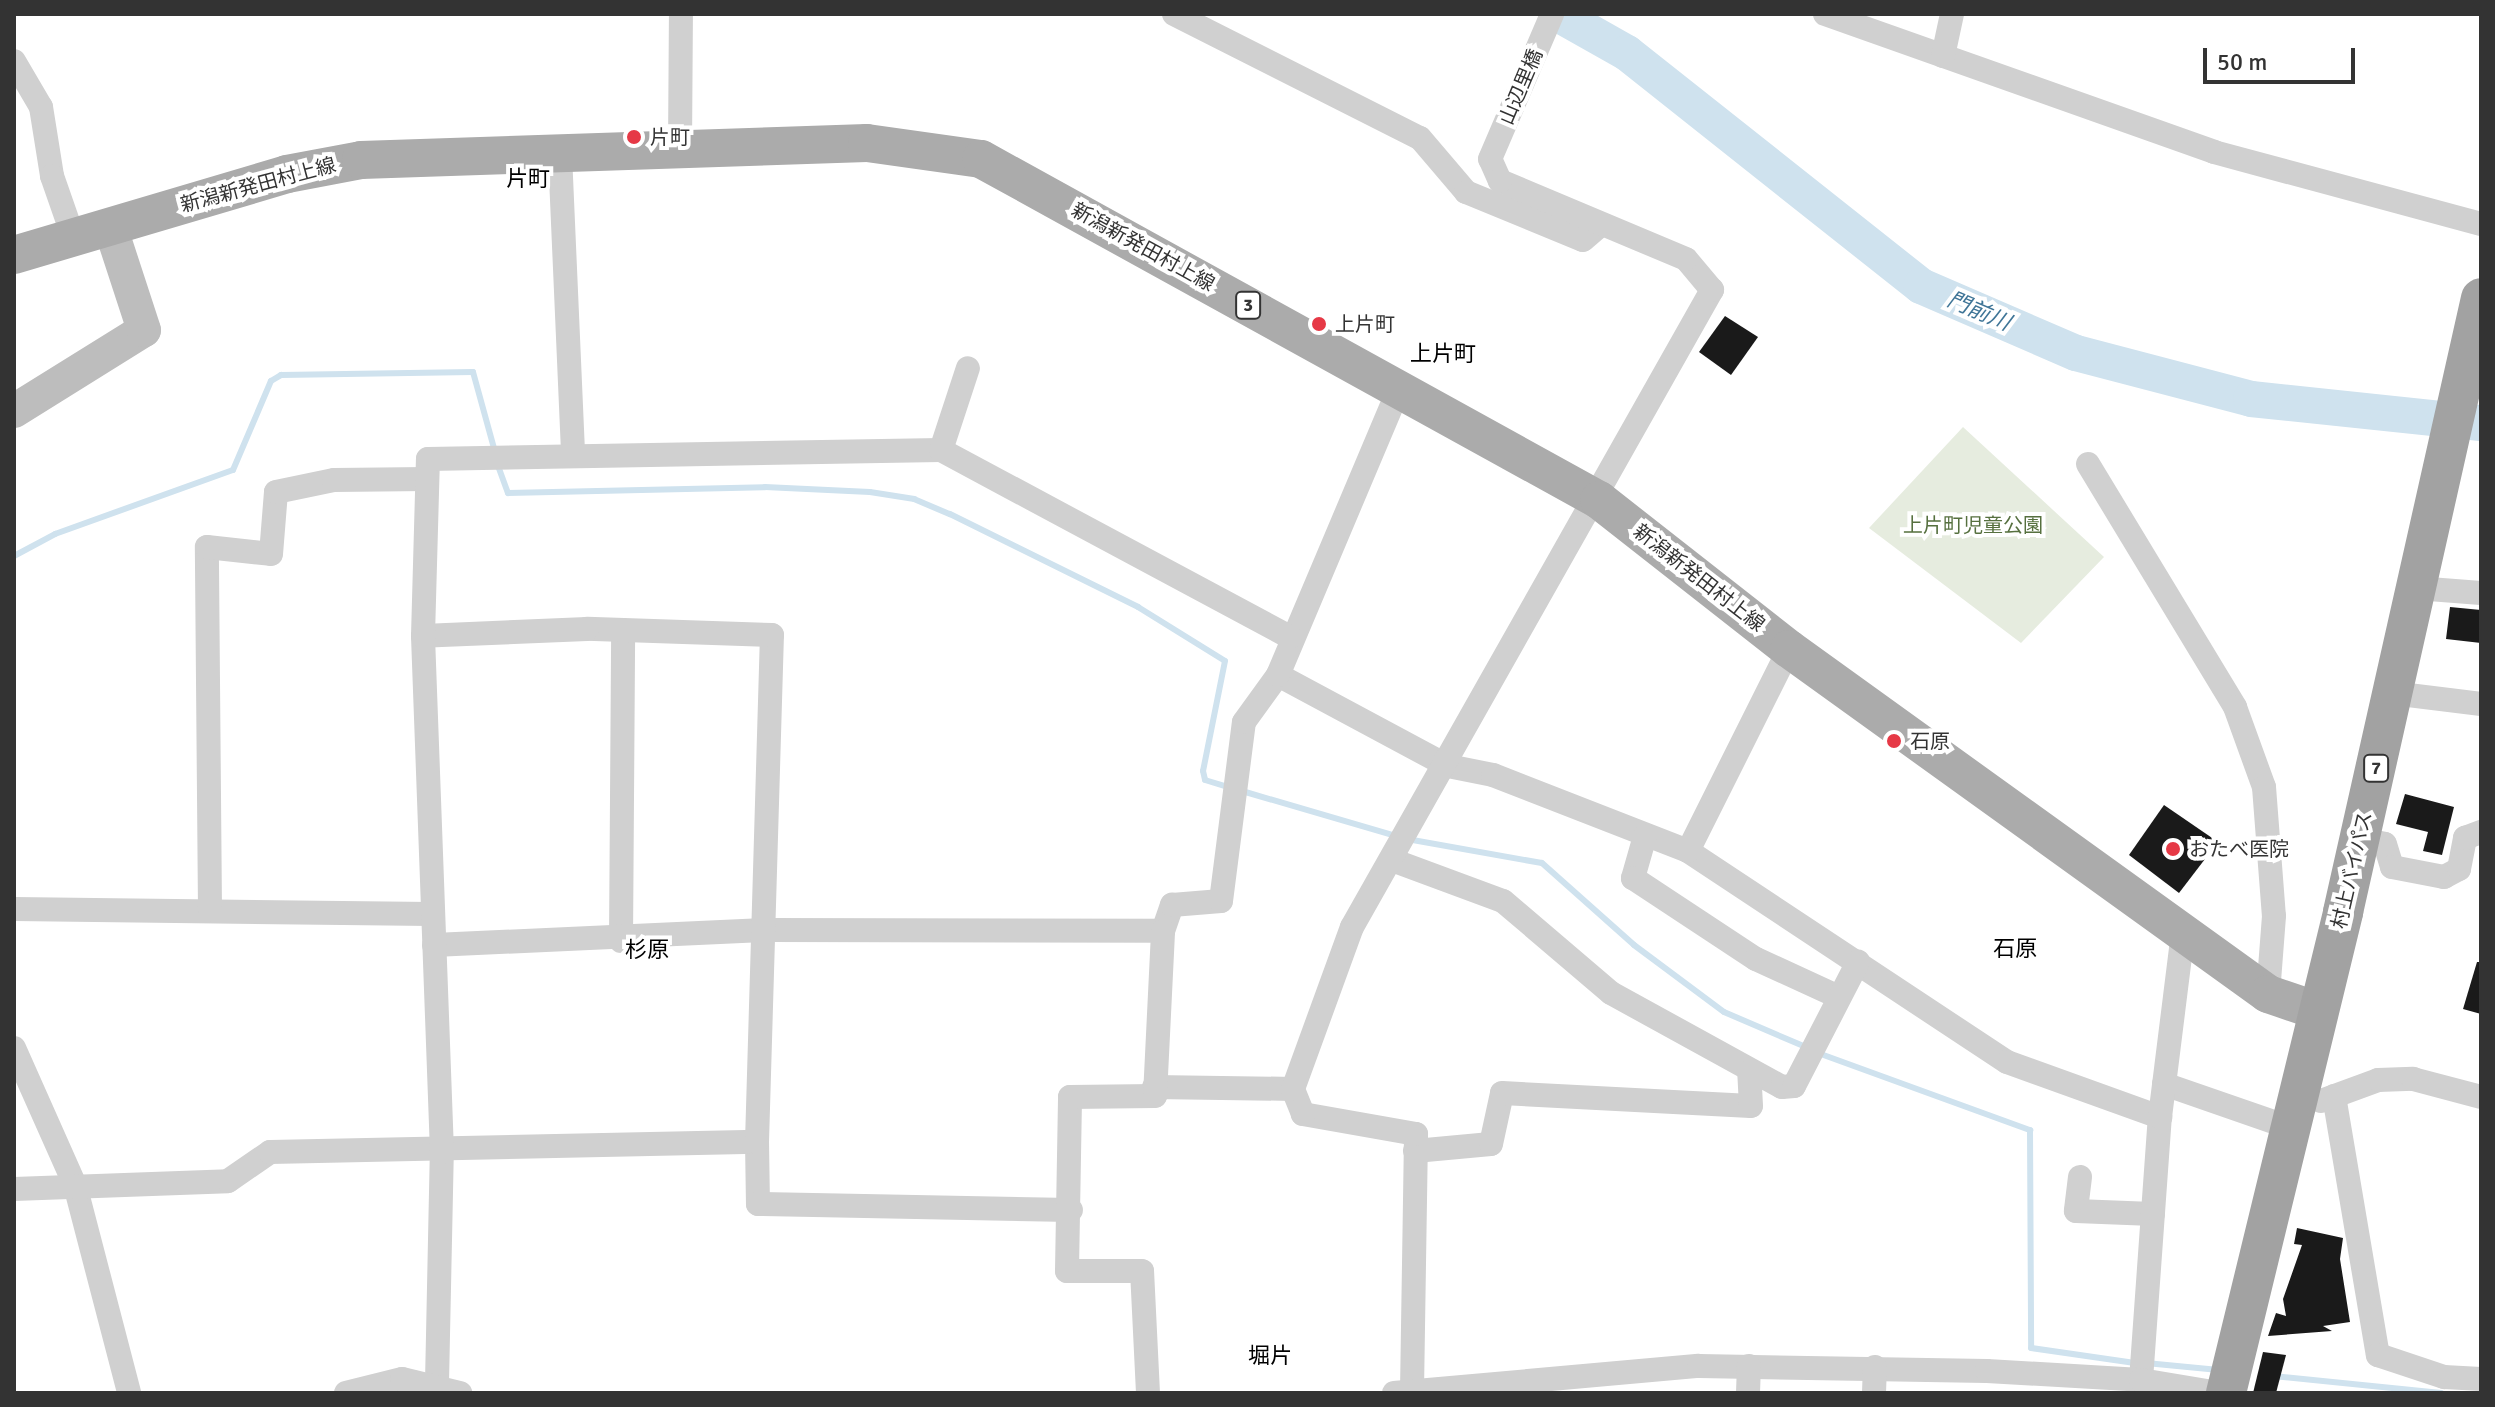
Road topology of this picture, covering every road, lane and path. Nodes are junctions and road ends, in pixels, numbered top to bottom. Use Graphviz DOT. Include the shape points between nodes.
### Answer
graph roads {
  1 [pos="681,14"];
  2 [pos="1174,14"];
  3 [pos="1552,14"];
  4 [pos="1825,14"];
  5 [pos="1952,14"];
  6 [pos="1943,56"];
  7 [pos="14,61"];
  8 [pos="680,148"];
  9 [pos="560,154"];
  10 [pos="2481,224"];
  11 [pos="110,226"];
  12 [pos="1598,227"];
  13 [pos="74,239"];
  14 [pos="14,255"];
  15 [pos="2481,298"];
  16 [pos="968,368"];
  17 [pos="1399,389"];
  18 [pos="14,411"];
  19 [pos="941,450"];
  20 [pos="573,453"];
  21 [pos="2088,464"];
  22 [pos="427,479"];
  23 [pos="1599,500"];
  24 [pos="2416,588"];
  25 [pos="2481,593"];
  26 [pos="623,630"];
  27 [pos="423,636"];
  28 [pos="1290,637"];
  29 [pos="1789,649"];
  30 [pos="1278,675"];
  31 [pos="2392,693"];
  32 [pos="2481,704"];
  33 [pos="1448,766"];
  34 [pos="2481,832"];
  35 [pos="1645,836"];
  36 [pos="2360,839"];
  37 [pos="1688,851"];
  38 [pos="1392,860"];
  39 [pos="14,909"];
  40 [pos="210,910"];
  41 [pos="431,914"];
  42 [pos="768,930"];
  43 [pos="1163,931"];
  44 [pos="2183,933"];
  45 [pos="621,941"];
  46 [pos="434,945"];
  47 [pos="1858,962"];
  48 [pos="2268,994"];
  49 [pos="1837,996"];
  50 [pos="2318,1011"];
  51 [pos="14,1048"];
  52 [pos="1749,1072"];
  53 [pos="2164,1084"];
  54 [pos="1154,1087"];
  55 [pos="1293,1089"];
  56 [pos="2334,1096"];
  57 [pos="2481,1097"];
  58 [pos="2160,1117"];
  59 [pos="2293,1119"];
  60 [pos="757,1142"];
  61 [pos="1415,1151"];
  62 [pos="442,1152"];
  63 [pos="2080,1177"];
  64 [pos="75,1185"];
  65 [pos="14,1189"];
  66 [pos="1071,1210"];
  67 [pos="2153,1214"];
  68 [pos="1749,1366"];
  69 [pos="1875,1367"];
  70 [pos="2481,1379"];
  71 [pos="2141,1380"];
  72 [pos="437,1383"];
  73 [pos="1403,1392"];
  74 [pos="129,1393"];
  75 [pos="346,1393"];
  76 [pos="460,1393"];
  77 [pos="1148,1393"];
  78 [pos="1748,1393"];
  79 [pos="1874,1393"];
  80 [pos="2219,1393"];
  81 [pos="2226,1393"];
  1 -- 8 [label="street"];
  2 -- 12 [label="street" via="1420,138 1466,192 1583,240"];
  3 -- 12 [label="street, 山辺里橋" via="1490,159 1500,181"];
  4 -- 6 [label="street"];
  5 -- 6 [label="street"];
  6 -- 10 [label="street" via="2214,152"];
  7 -- 13 [label="street" via="41,107 52,176"];
  8 -- 9 [label="main road, 新潟新発田村上線 / 3"];
  8 -- 17 [label="main road, 新潟新発田村上線 / 3" via="867,143 981,159"];
  9 -- 11 [label="main road, 新潟新発田村上線 / 3" via="361,160 287,174"];
  9 -- 20 [label="street"];
  11 -- 13 [label="main road, 新潟新発田村上線 / 3"];
  11 -- 18 [label="main road" via="144,330"];
  12 -- 23 [label="street" via="1686,259 1712,290"];
  13 -- 14 [label="main road, 新潟新発田村上線 / 3"];
  15 -- 24 [label="highway, 村上バイパス / 7"];
  16 -- 19 [label="street"];
  17 -- 23 [label="main road, 新潟新発田村上線 / 3"];
  17 -- 28 [label="street"];
  19 -- 20 [label="street"];
  19 -- 28 [label="street"];
  20 -- 22 [label="street" via="428,459"];
  21 -- 48 [label="street" via="2228,693 2264,787 2274,916"];
  22 -- 27 [label="street"];
  22 -- 40 [label="street" via="334,480 276,492 271,554 207,547"];
  23 -- 29 [label="main road, 新潟新発田村上線 / 3"];
  23 -- 33 [label="street"];
  24 -- 25 [label="street"];
  24 -- 31 [label="highway, 村上バイパス / 7"];
  26 -- 27 [label="street"];
  26 -- 42 [label="street" via="772,635"];
  26 -- 45 [label="street"];
  27 -- 41 [label="street"];
  28 -- 30 [label="street"];
  29 -- 37 [label="street"];
  29 -- 44 [label="main road, 新潟新発田村上線 / 3"];
  30 -- 33 [label="street"];
  30 -- 43 [label="street" via="1244,722 1221,901 1172,905"];
  31 -- 32 [label="street"];
  31 -- 36 [label="highway, 村上バイパス / 7"];
  33 -- 35 [label="street" via="1493,775"];
  33 -- 38 [label="street"];
  34 -- 36 [label="street" via="2465,838 2459,869 2444,877 2392,867 2385,844"];
  35 -- 37 [label="street"];
  35 -- 49 [label="street" via="1633,878 1756,959"];
  36 -- 50 [label="highway, 村上バイパス / 7"];
  37 -- 47 [label="street"];
  38 -- 52 [label="street" via="1503,901 1611,993"];
  38 -- 55 [label="street" via="1352,927"];
  39 -- 40 [label="street"];
  40 -- 41 [label="street"];
  41 -- 46 [label="street"];
  42 -- 43 [label="street"];
  42 -- 45 [label="street"];
  42 -- 60 [label="street"];
  43 -- 54 [label="street"];
  44 -- 48 [label="main road, 新潟新発田村上線 / 3"];
  44 -- 53 [label="street"];
  45 -- 46 [label="street"];
  46 -- 62 [label="street"];
  47 -- 49 [label="street"];
  47 -- 58 [label="street" via="2007,1062"];
  48 -- 50 [label="main road, 新潟新発田村上線 / 3"];
  49 -- 52 [label="street" via="1794,1086"];
  50 -- 59 [label="highway, 村上バイパス / 7"];
  51 -- 64 [label="street"];
  52 -- 61 [label="street" via="1751,1106 1502,1093 1491,1144"];
  53 -- 58 [label="street"];
  53 -- 59 [label="street"];
  54 -- 55 [label="street"];
  54 -- 66 [label="street" via="1155,1096 1070,1097"];
  55 -- 61 [label="street" via="1303,1114 1416,1134"];
  56 -- 57 [label="street" via="2378,1080 2413,1079"];
  56 -- 59 [label="street"];
  56 -- 70 [label="street" via="2378,1355 2444,1377"];
  58 -- 67 [label="street"];
  59 -- 81 [label="highway, 村上バイパス / 7"];
  60 -- 62 [label="street"];
  60 -- 66 [label="street" via="758,1204"];
  61 -- 73 [label="street"];
  62 -- 64 [label="street" via="270,1152 228,1181"];
  62 -- 72 [label="street"];
  63 -- 67 [label="street" via="2076,1211"];
  64 -- 65 [label="street"];
  64 -- 74 [label="street"];
  66 -- 77 [label="street" via="1067,1271 1142,1271"];
  67 -- 71 [label="street"];
  68 -- 69 [label="street"];
  68 -- 73 [label="street"];
  68 -- 78 [label="street"];
  69 -- 71 [label="street"];
  69 -- 79 [label="street"];
  71 -- 80 [label="street"];
  72 -- 75 [label="street" via="402,1379"];
  72 -- 76 [label="street"];
}
